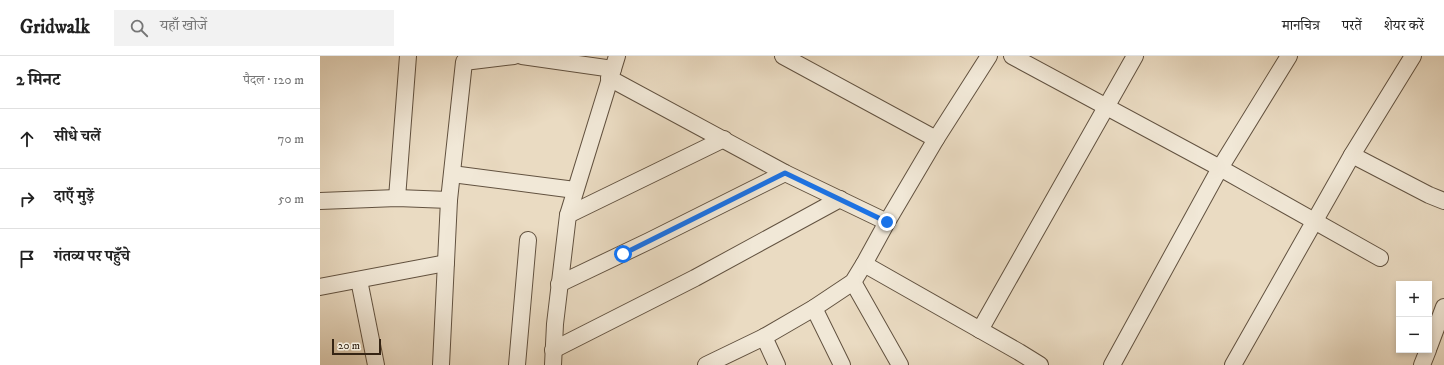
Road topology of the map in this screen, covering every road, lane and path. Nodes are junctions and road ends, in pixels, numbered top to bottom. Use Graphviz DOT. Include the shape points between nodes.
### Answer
graph roads {
  1 [pos="408,56"];
  2 [pos="514,56"];
  3 [pos="522,56"];
  4 [pos="783,56"];
  5 [pos="989,56"];
  6 [pos="1012,56"];
  7 [pos="1135,56"];
  8 [pos="1289,56"];
  9 [pos="1413,56"];
  10 [pos="613,68"];
  11 [pos="1107,106"];
  12 [pos="724,139"];
  13 [pos="936,139"];
  14 [pos="1352,155"];
  15 [pos="1220,168"];
  16 [pos="785,173"];
  17 [pos="452,174"];
  18 [pos="575,190"];
  19 [pos="397,198"];
  20 [pos="840,199"];
  21 [pos="449,200"];
  22 [pos="320,201"];
  23 [pos="1444,201"];
  24 [pos="568,215"];
  25 [pos="887,222"];
  26 [pos="1315,222"];
  27 [pos="528,240"];
  28 [pos="1380,258"];
  29 [pos="446,263"];
  30 [pos="864,264"];
  31 [pos="359,280"];
  32 [pos="853,282"];
  33 [pos="559,284"];
  34 [pos="320,286"];
  35 [pos="1444,307"];
  36 [pos="814,308"];
  37 [pos="980,330"];
  38 [pos="764,337"];
  39 [pos="1432,338"];
  40 [pos="1426,353"];
  41 [pos="553,358"];
  42 [pos="376,365"];
  43 [pos="441,365"];
  44 [pos="517,365"];
  45 [pos="706,365"];
  46 [pos="777,365"];
  47 [pos="842,365"];
  48 [pos="900,365"];
  49 [pos="1040,365"];
  50 [pos="1112,365"];
  51 [pos="1233,365"];
  52 [pos="1422,365"];
  1 -- 19 [label="street"];
  2 -- 17 [label="street" via="464,62"];
  3 -- 10 [label="street"];
  4 -- 13 [label="street"];
  5 -- 13 [label="street"];
  6 -- 11 [label="street"];
  7 -- 11 [label="street"];
  8 -- 15 [label="street"];
  9 -- 14 [label="street"];
  10 -- 12 [label="street"];
  10 -- 18 [label="street"];
  11 -- 15 [label="street"];
  11 -- 37 [label="street"];
  12 -- 16 [label="street"];
  12 -- 24 [label="street"];
  13 -- 25 [label="street"];
  14 -- 23 [label="street"];
  14 -- 26 [label="street"];
  15 -- 26 [label="street"];
  15 -- 50 [label="street"];
  16 -- 20 [label="street"];
  16 -- 33 [label="street"];
  17 -- 18 [label="street"];
  17 -- 21 [label="street"];
  18 -- 24 [label="street"];
  19 -- 21 [label="street"];
  19 -- 22 [label="street"];
  20 -- 25 [label="street"];
  20 -- 41 [label="street"];
  21 -- 29 [label="street"];
  24 -- 33 [label="street"];
  25 -- 30 [label="street"];
  26 -- 28 [label="street"];
  26 -- 51 [label="street"];
  27 -- 44 [label="street"];
  29 -- 31 [label="street"];
  29 -- 43 [label="street"];
  30 -- 32 [label="street"];
  30 -- 37 [label="street"];
  31 -- 34 [label="street"];
  31 -- 42 [label="street"];
  32 -- 36 [label="street"];
  32 -- 48 [label="street"];
  33 -- 41 [label="street"];
  35 -- 39 [label="street"];
  36 -- 38 [label="street"];
  36 -- 47 [label="street"];
  37 -- 49 [label="street"];
  38 -- 45 [label="street"];
  38 -- 46 [label="street"];
  40 -- 52 [label="street"];
}
